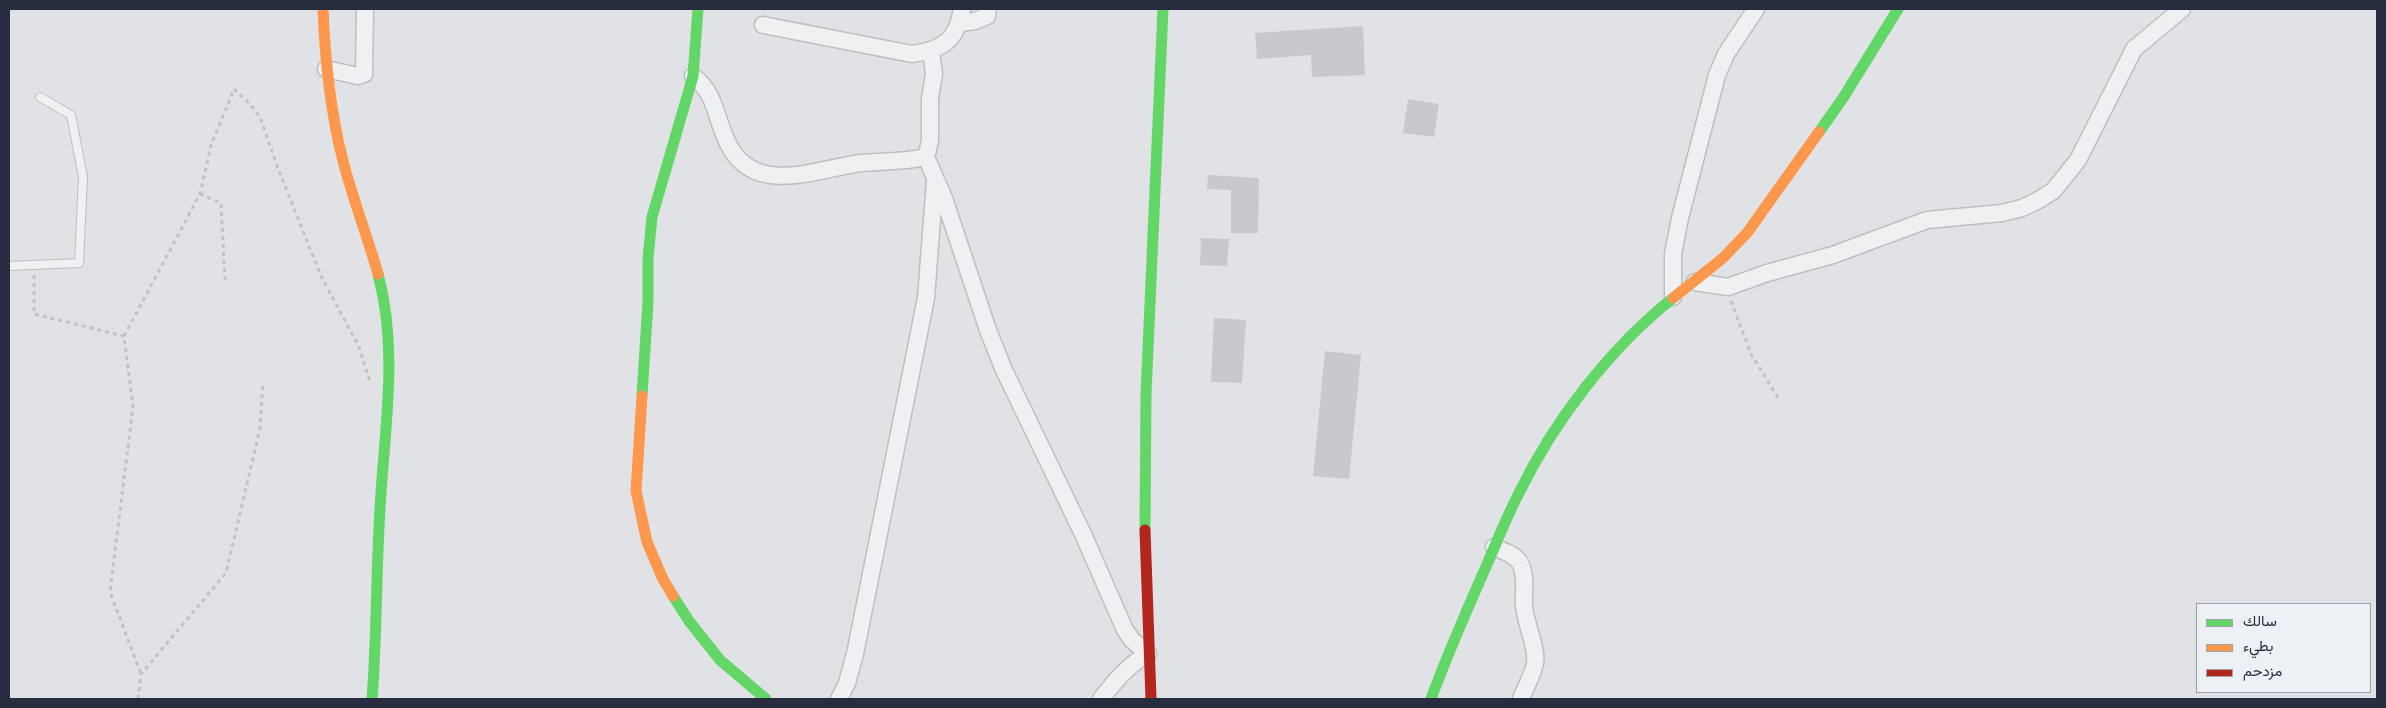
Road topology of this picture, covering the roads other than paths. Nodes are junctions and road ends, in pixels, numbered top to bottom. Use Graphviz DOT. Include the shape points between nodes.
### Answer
graph roads {
  1 [pos="323,9"];
  2 [pos="365,9"];
  3 [pos="698,9"];
  4 [pos="988,9"];
  5 [pos="1163,9"];
  6 [pos="1756,9"];
  7 [pos="1898,9"];
  8 [pos="2182,9"];
  9 [pos="961,16"];
  10 [pos="763,24"];
  11 [pos="931,51"];
  12 [pos="326,69"];
  13 [pos="693,76"];
  14 [pos="40,97"];
  15 [pos="926,157"];
  16 [pos="935,178"];
  17 [pos="9,266"];
  18 [pos="1695,282"];
  19 [pos="1673,297"];
  20 [pos="1494,547"];
  21 [pos="1148,654"];
  22 [pos="372,699"];
  23 [pos="766,699"];
  24 [pos="839,699"];
  25 [pos="1101,699"];
  26 [pos="1151,699"];
  27 [pos="1431,699"];
  28 [pos="1521,699"];
  1 -- 12 [label="street"];
  2 -- 12 [label="street" via="364,74 358,76"];
  3 -- 13 [label="street"];
  4 -- 9 [label="street" via="987,16 974,21"];
  5 -- 21 [label="street" via="1146,394 1144,525"];
  6 -- 19 [label="street" via="1726,54 1717,75 1680,218 1673,254"];
  7 -- 18 [label="street" via="1843,98 1768,206 1723,258"];
  8 -- 18 [label="street" via="2148,34 2134,49 2078,160 2053,191 2037,201 2002,212 1927,220 1833,255 1767,273 1728,288"];
  9 -- 11 [label="street" via="956,32 947,42"];
  10 -- 11 [label="street" via="895,52"];
  11 -- 15 [label="street" via="934,74"];
  12 -- 22 [label="street" via="346,174 376,268 388,322 390,385 382,480"];
  13 -- 15 [label="street" via="712,96 723,133 732,150 744,165 755,172 771,176 804,175 862,163 903,162"];
  13 -- 23 [label="street" via="652,217 636,491 647,542 662,577 689,621 720,660"];
  14 -- 17 [label="lane" via="71,115 83,177 79,263"];
  15 -- 16 [label="street"];
  16 -- 21 [label="street" via="1003,368 1125,630"];
  16 -- 24 [label="street" via="926,298 855,654"];
  18 -- 19 [label="street"];
  19 -- 20 [label="street" via="1623,344 1557,426 1519,492"];
  20 -- 27 [label="street"];
  20 -- 28 [label="street" via="1508,552 1520,562 1523,573 1524,606 1535,663"];
  21 -- 25 [label="street" via="1115,680"];
  21 -- 26 [label="street"];
}
